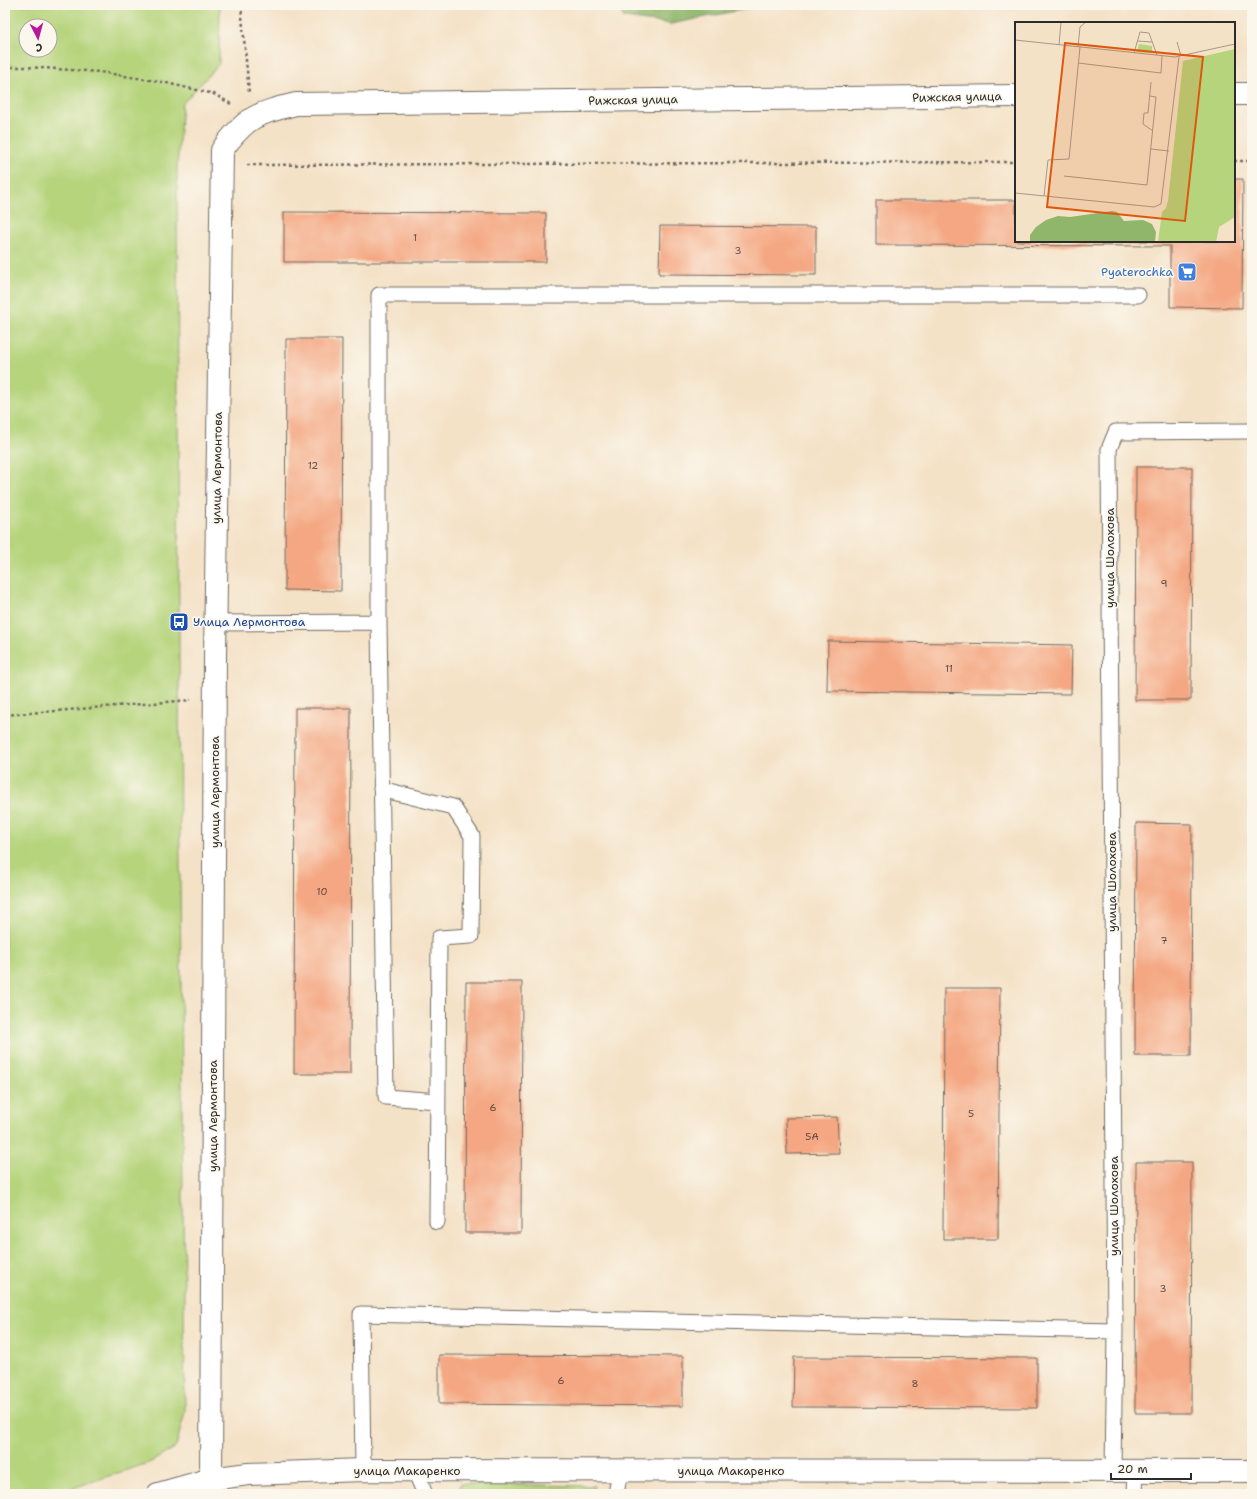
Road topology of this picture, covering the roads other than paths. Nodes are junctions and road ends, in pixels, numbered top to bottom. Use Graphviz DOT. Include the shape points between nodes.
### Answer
graph roads {
  1 [pos="1235,94"];
  2 [pos="1252,94"];
  3 [pos="1015,96"];
  4 [pos="252,117"];
  5 [pos="1138,295"];
  6 [pos="1252,431"];
  7 [pos="379,622"];
  8 [pos="216,623"];
  9 [pos="382,789"];
  10 [pos="438,1102"];
  11 [pos="437,1222"];
  12 [pos="1115,1331"];
  13 [pos="363,1470"];
  14 [pos="1113,1470"];
  15 [pos="1136,1470"];
  16 [pos="415,1471"];
  17 [pos="620,1471"];
  18 [pos="1252,1471"];
  19 [pos="201,1486"];
  20 [pos="158,1494"];
  21 [pos="425,1494"];
  22 [pos="616,1494"];
  23 [pos="1136,1494"];
  1 -- 2 [label="street"];
  3 -- 4 [label="street, Рижская улица" via="296,104"];
  4 -- 8 [label="street, улица Лермонтова" via="235,131 222,150 220,165"];
  5 -- 7 [label="lane" via="379,295"];
  6 -- 12 [label="lane, улица Шолохова" via="1116,432 1109,449"];
  7 -- 8 [label="lane"];
  7 -- 9 [label="lane"];
  8 -- 19 [label="street, улица Лермонтова"];
  9 -- 10 [label="lane" via="386,1097"];
  9 -- 10 [label="lane" via="453,808 472,836 471,936 438,938"];
  10 -- 11 [label="lane"];
  12 -- 13 [label="lane" via="361,1314"];
  12 -- 14 [label="lane, улица Шолохова"];
  13 -- 16 [label="street, улица Макаренко"];
  13 -- 19 [label="street, улица Макаренко" via="248,1474"];
  14 -- 15 [label="street, улица Макаренко"];
  14 -- 17 [label="street, улица Макаренко"];
  15 -- 18 [label="street, улица Макаренко"];
  15 -- 23 [label="lane"];
  16 -- 17 [label="street, улица Макаренко"];
  16 -- 21 [label="lane"];
  17 -- 22 [label="lane"];
  19 -- 20 [label="street, улица Макаренко"];
}
